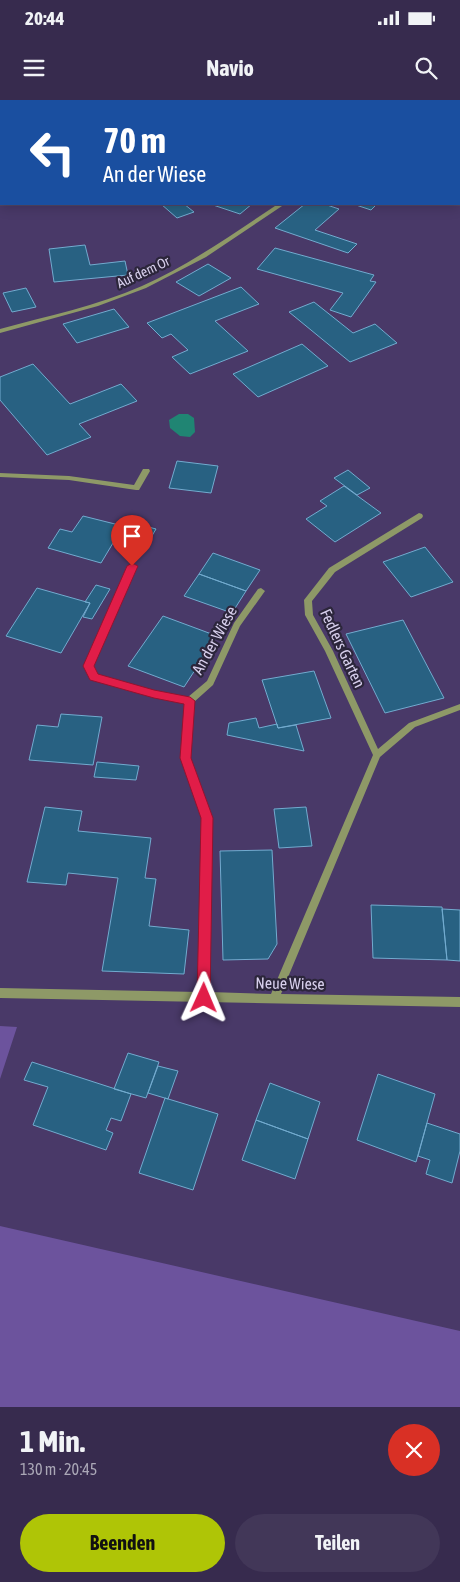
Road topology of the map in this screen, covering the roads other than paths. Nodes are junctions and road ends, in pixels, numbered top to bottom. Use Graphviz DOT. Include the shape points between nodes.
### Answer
graph roads {
  1 [pos="280,205"];
  2 [pos="0,331"];
  3 [pos="146,471"];
  4 [pos="0,475"];
  5 [pos="419,516"];
  6 [pos="132,566"];
  7 [pos="261,591"];
  8 [pos="190,701"];
  9 [pos="460,707"];
  10 [pos="376,755"];
  11 [pos="0,993"];
  12 [pos="275,997"];
  13 [pos="204,998"];
  14 [pos="460,1002"];
  1 -- 2 [label="street, Auf dem Or" via="204,256 144,287 96,305"];
  3 -- 4 [label="street" via="136,488 69,478"];
  5 -- 10 [label="street, Fedlers Garten" via="332,570 308,600 309,615"];
  6 -- 8 [label="street" via="88,666 94,678"];
  7 -- 8 [label="street, An der Wiese" via="237,626 210,683"];
  8 -- 13 [label="street" via="185,758 207,818"];
  9 -- 10 [label="street" via="412,725"];
  10 -- 12 [label="street"];
  11 -- 13 [label="street, Neue Wiese"];
  12 -- 13 [label="street, Neue Wiese"];
  12 -- 14 [label="street, Neue Wiese"];
}
